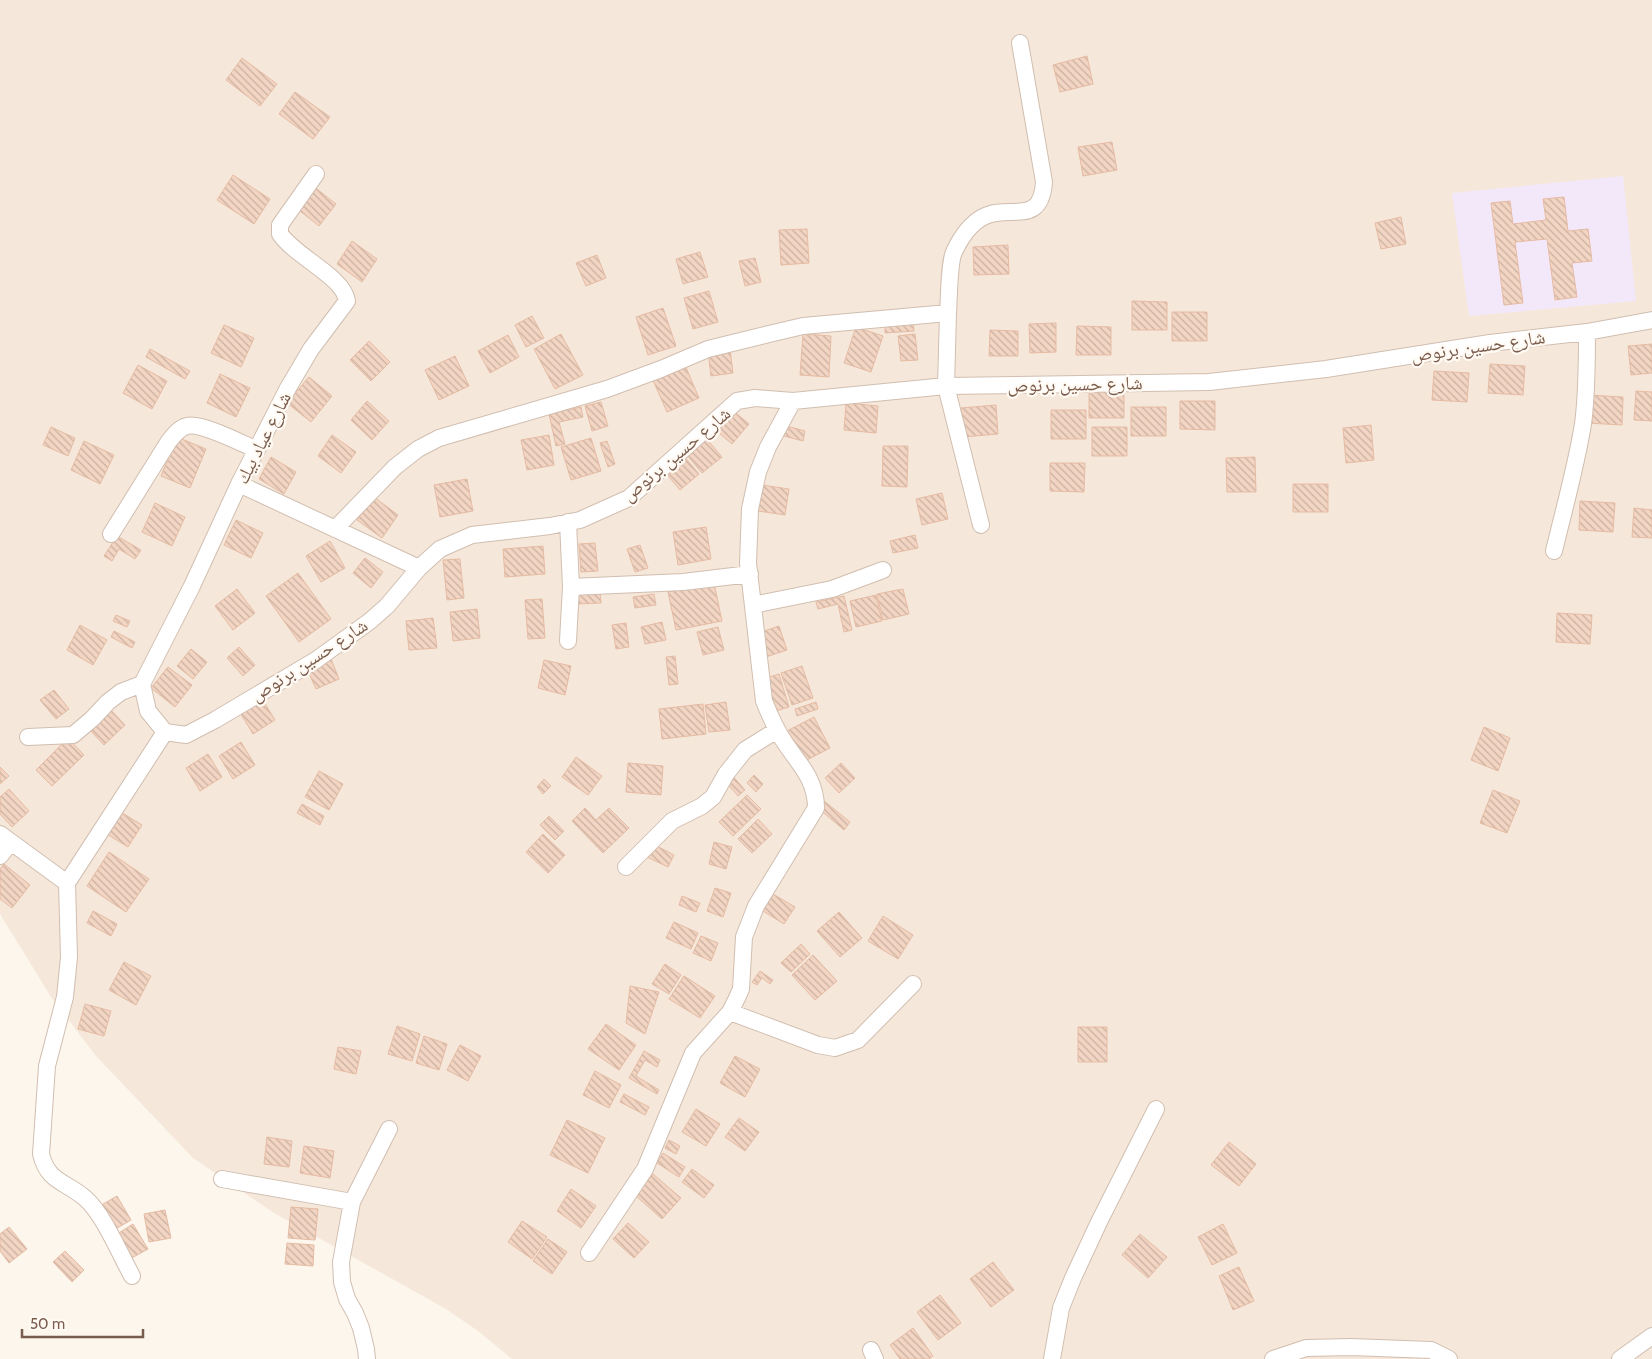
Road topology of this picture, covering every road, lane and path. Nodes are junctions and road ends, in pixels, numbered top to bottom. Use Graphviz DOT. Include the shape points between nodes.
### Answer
graph roads {
  1 [pos="1020,43"];
  2 [pos="316,174"];
  3 [pos="948,313"];
  4 [pos="1652,320"];
  5 [pos="1587,332"];
  6 [pos="946,386"];
  7 [pos="793,401"];
  8 [pos="258,450"];
  9 [pos="239,484"];
  10 [pos="568,522"];
  11 [pos="981,525"];
  12 [pos="335,528"];
  13 [pos="111,534"];
  14 [pos="1554,551"];
  15 [pos="419,568"];
  16 [pos="883,570"];
  17 [pos="750,574"];
  18 [pos="571,587"];
  19 [pos="753,605"];
  20 [pos="568,641"];
  21 [pos="142,684"];
  22 [pos="777,730"];
  23 [pos="165,732"];
  24 [pos="28,736"];
  25 [pos="6,838"];
  26 [pos="0,856"];
  27 [pos="626,866"];
  28 [pos="67,883"];
  29 [pos="913,984"];
  30 [pos="730,1012"];
  31 [pos="1156,1109"];
  32 [pos="388,1128"];
  33 [pos="222,1179"];
  34 [pos="352,1202"];
  35 [pos="589,1253"];
  36 [pos="132,1276"];
  37 [pos="1652,1336"];
  38 [pos="367,1359"];
  39 [pos="1052,1359"];
  40 [pos="1273,1359"];
  41 [pos="1449,1359"];
  42 [pos="1620,1359"];
  1 -- 3 [label="street" via="1044,182 1043,193 1038,204 1025,211 984,217 964,233 952,254"];
  2 -- 8 [label="street, شارع عياد بيك" via="280,225 280,234 293,249 336,282 347,301 311,348"];
  3 -- 6 [label="street"];
  3 -- 12 [label="street" via="803,326 769,334 708,349 607,389 439,438 394,467"];
  4 -- 5 [label="street, شارع حسين برنوص"];
  5 -- 6 [label="street, شارع حسين برنوص" via="1209,382"];
  5 -- 14 [label="street" via="1583,423"];
  6 -- 7 [label="street, شارع حسين برنوص"];
  6 -- 11 [label="street"];
  7 -- 10 [label="street, شارع حسين برنوص" via="755,398 737,401 629,498 580,520"];
  7 -- 17 [label="street" via="758,472 750,509"];
  8 -- 9 [label="street, شارع عياد بيك"];
  8 -- 13 [label="street" via="200,426 179,430"];
  9 -- 12 [label="street"];
  9 -- 21 [label="street, شارع عياد بيك"];
  10 -- 15 [label="street, شارع حسين برنوص" via="472,535 440,549"];
  10 -- 18 [label="street"];
  12 -- 15 [label="street"];
  15 -- 23 [label="street, شارع حسين برنوص" via="370,621 316,660 186,735"];
  16 -- 19 [label="street" via="832,589"];
  17 -- 18 [label="street" via="683,582"];
  17 -- 19 [label="street"];
  18 -- 20 [label="street"];
  19 -- 22 [label="street" via="764,702"];
  21 -- 23 [label="street" via="148,711"];
  21 -- 24 [label="street" via="121,692 73,735"];
  22 -- 27 [label="street" via="745,750 713,797 672,821"];
  22 -- 30 [label="street" via="810,778 816,795 816,808 756,906 744,937 741,989"];
  23 -- 28 [label="street"];
  25 -- 26 [label="street"];
  25 -- 28 [label="street"];
  28 -- 36 [label="street" via="69,957 65,997 46,1066 41,1154 50,1175 86,1199 96,1210"];
  29 -- 30 [label="street" via="858,1040 835,1048 818,1045"];
  30 -- 35 [label="street" via="693,1053 645,1169"];
  31 -- 39 [label="street" via="1073,1278 1061,1308"];
  32 -- 34 [label="street"];
  33 -- 34 [label="street"];
  34 -- 38 [label="street" via="341,1262 342,1282 361,1328"];
  37 -- 42 [label="street"];
  40 -- 41 [label="street" via="1306,1348 1351,1348 1431,1350"];
}
